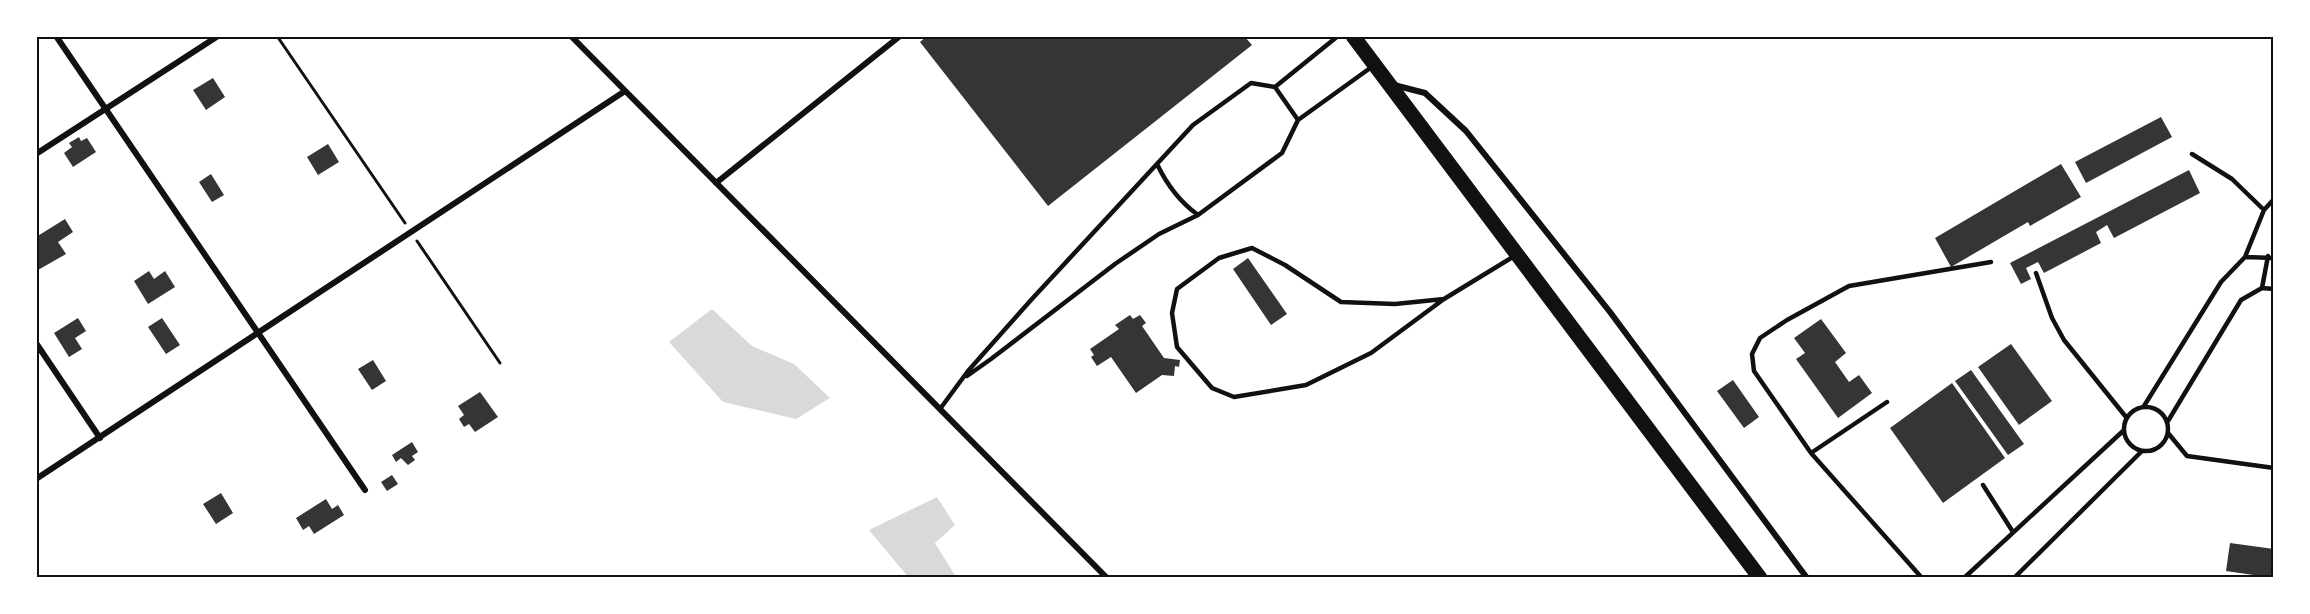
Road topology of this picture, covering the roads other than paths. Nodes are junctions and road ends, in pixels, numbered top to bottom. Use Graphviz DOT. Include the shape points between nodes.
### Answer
graph roads {
  1 [pos="56,36"];
  2 [pos="218,36"];
  3 [pos="571,36"];
  4 [pos="900,36"];
  5 [pos="1338,36"];
  6 [pos="1353,36"];
  7 [pos="1375,65"];
  8 [pos="1390,84"];
  9 [pos="1275,87"];
  10 [pos="625,91"];
  11 [pos="106,109"];
  12 [pos="1298,120"];
  13 [pos="36,154"];
  14 [pos="2192,154"];
  15 [pos="1157,164"];
  16 [pos="716,183"];
  17 [pos="2274,199"];
  18 [pos="2264,210"];
  19 [pos="1198,215"];
  20 [pos="1518,254"];
  21 [pos="2268,256"];
  22 [pos="2245,257"];
  23 [pos="2274,258"];
  24 [pos="1991,262"];
  25 [pos="2036,273"];
  26 [pos="2262,288"];
  27 [pos="2274,289"];
  28 [pos="1444,298"];
  29 [pos="258,333"];
  30 [pos="36,343"];
  31 [pos="962,379"];
  32 [pos="1887,402"];
  33 [pos="2144,406"];
  34 [pos="940,409"];
  35 [pos="2126,417"];
  36 [pos="2168,421"];
  37 [pos="2123,431"];
  38 [pos="2168,433"];
  39 [pos="100,438"];
  40 [pos="2142,451"];
  41 [pos="1811,453"];
  42 [pos="2274,468"];
  43 [pos="36,479"];
  44 [pos="1983,485"];
  45 [pos="366,490"];
  46 [pos="2013,532"];
  47 [pos="1107,578"];
  48 [pos="1760,578"];
  49 [pos="1808,578"];
  50 [pos="1922,578"];
  51 [pos="1964,578"];
  52 [pos="2014,578"];
  1 -- 11 [label="street"];
  2 -- 11 [label="street"];
  3 -- 10 [label="street"];
  4 -- 16 [label="street"];
  5 -- 9 [label="lane"];
  6 -- 7 [label="highway"];
  7 -- 8 [label="highway"];
  7 -- 12 [label="lane"];
  8 -- 20 [label="highway"];
  8 -- 49 [label="street" via="1425,93 1466,130 1610,312"];
  9 -- 12 [label="lane"];
  9 -- 15 [label="lane" via="1251,83 1193,125"];
  10 -- 16 [label="street"];
  10 -- 29 [label="street"];
  11 -- 13 [label="street"];
  11 -- 29 [label="street"];
  12 -- 19 [label="lane" via="1282,153"];
  14 -- 18 [label="lane" via="2232,179"];
  15 -- 19 [label="lane" via="1184,205"];
  15 -- 31 [label="lane"];
  16 -- 34 [label="street"];
  17 -- 18 [label="lane"];
  18 -- 22 [label="lane"];
  19 -- 31 [label="lane" via="1159,234 1114,264"];
  20 -- 28 [label="lane"];
  20 -- 48 [label="highway"];
  21 -- 22 [label="lane"];
  21 -- 23 [label="lane"];
  21 -- 26 [label="lane"];
  22 -- 33 [label="lane" via="2221,282"];
  24 -- 41 [label="lane" via="1849,286 1760,338 1752,354 1754,371"];
  25 -- 35 [label="lane" via="2064,339"];
  26 -- 27 [label="lane"];
  26 -- 36 [label="lane" via="2241,300"];
  28 -- 28 [label="lane" via="1395,304 1341,302 1252,248 1219,258 1177,289 1172,313 1177,348 1212,388 1234,397 1306,385 1371,353"];
  29 -- 39 [label="street"];
  29 -- 45 [label="street"];
  30 -- 39 [label="street"];
  31 -- 34 [label="lane"];
  32 -- 41 [label="lane"];
  33 -- 35 [label="lane"];
  33 -- 36 [label="lane" via="2160,411"];
  34 -- 47 [label="street"];
  35 -- 37 [label="lane"];
  36 -- 38 [label="lane"];
  37 -- 40 [label="lane" via="2132,447"];
  37 -- 46 [label="lane"];
  38 -- 40 [label="lane" via="2164,443 2154,450"];
  38 -- 42 [label="lane" via="2187,456"];
  39 -- 43 [label="street"];
  40 -- 52 [label="lane"];
  41 -- 50 [label="lane"];
  44 -- 46 [label="lane"];
  46 -- 51 [label="lane"];
}
